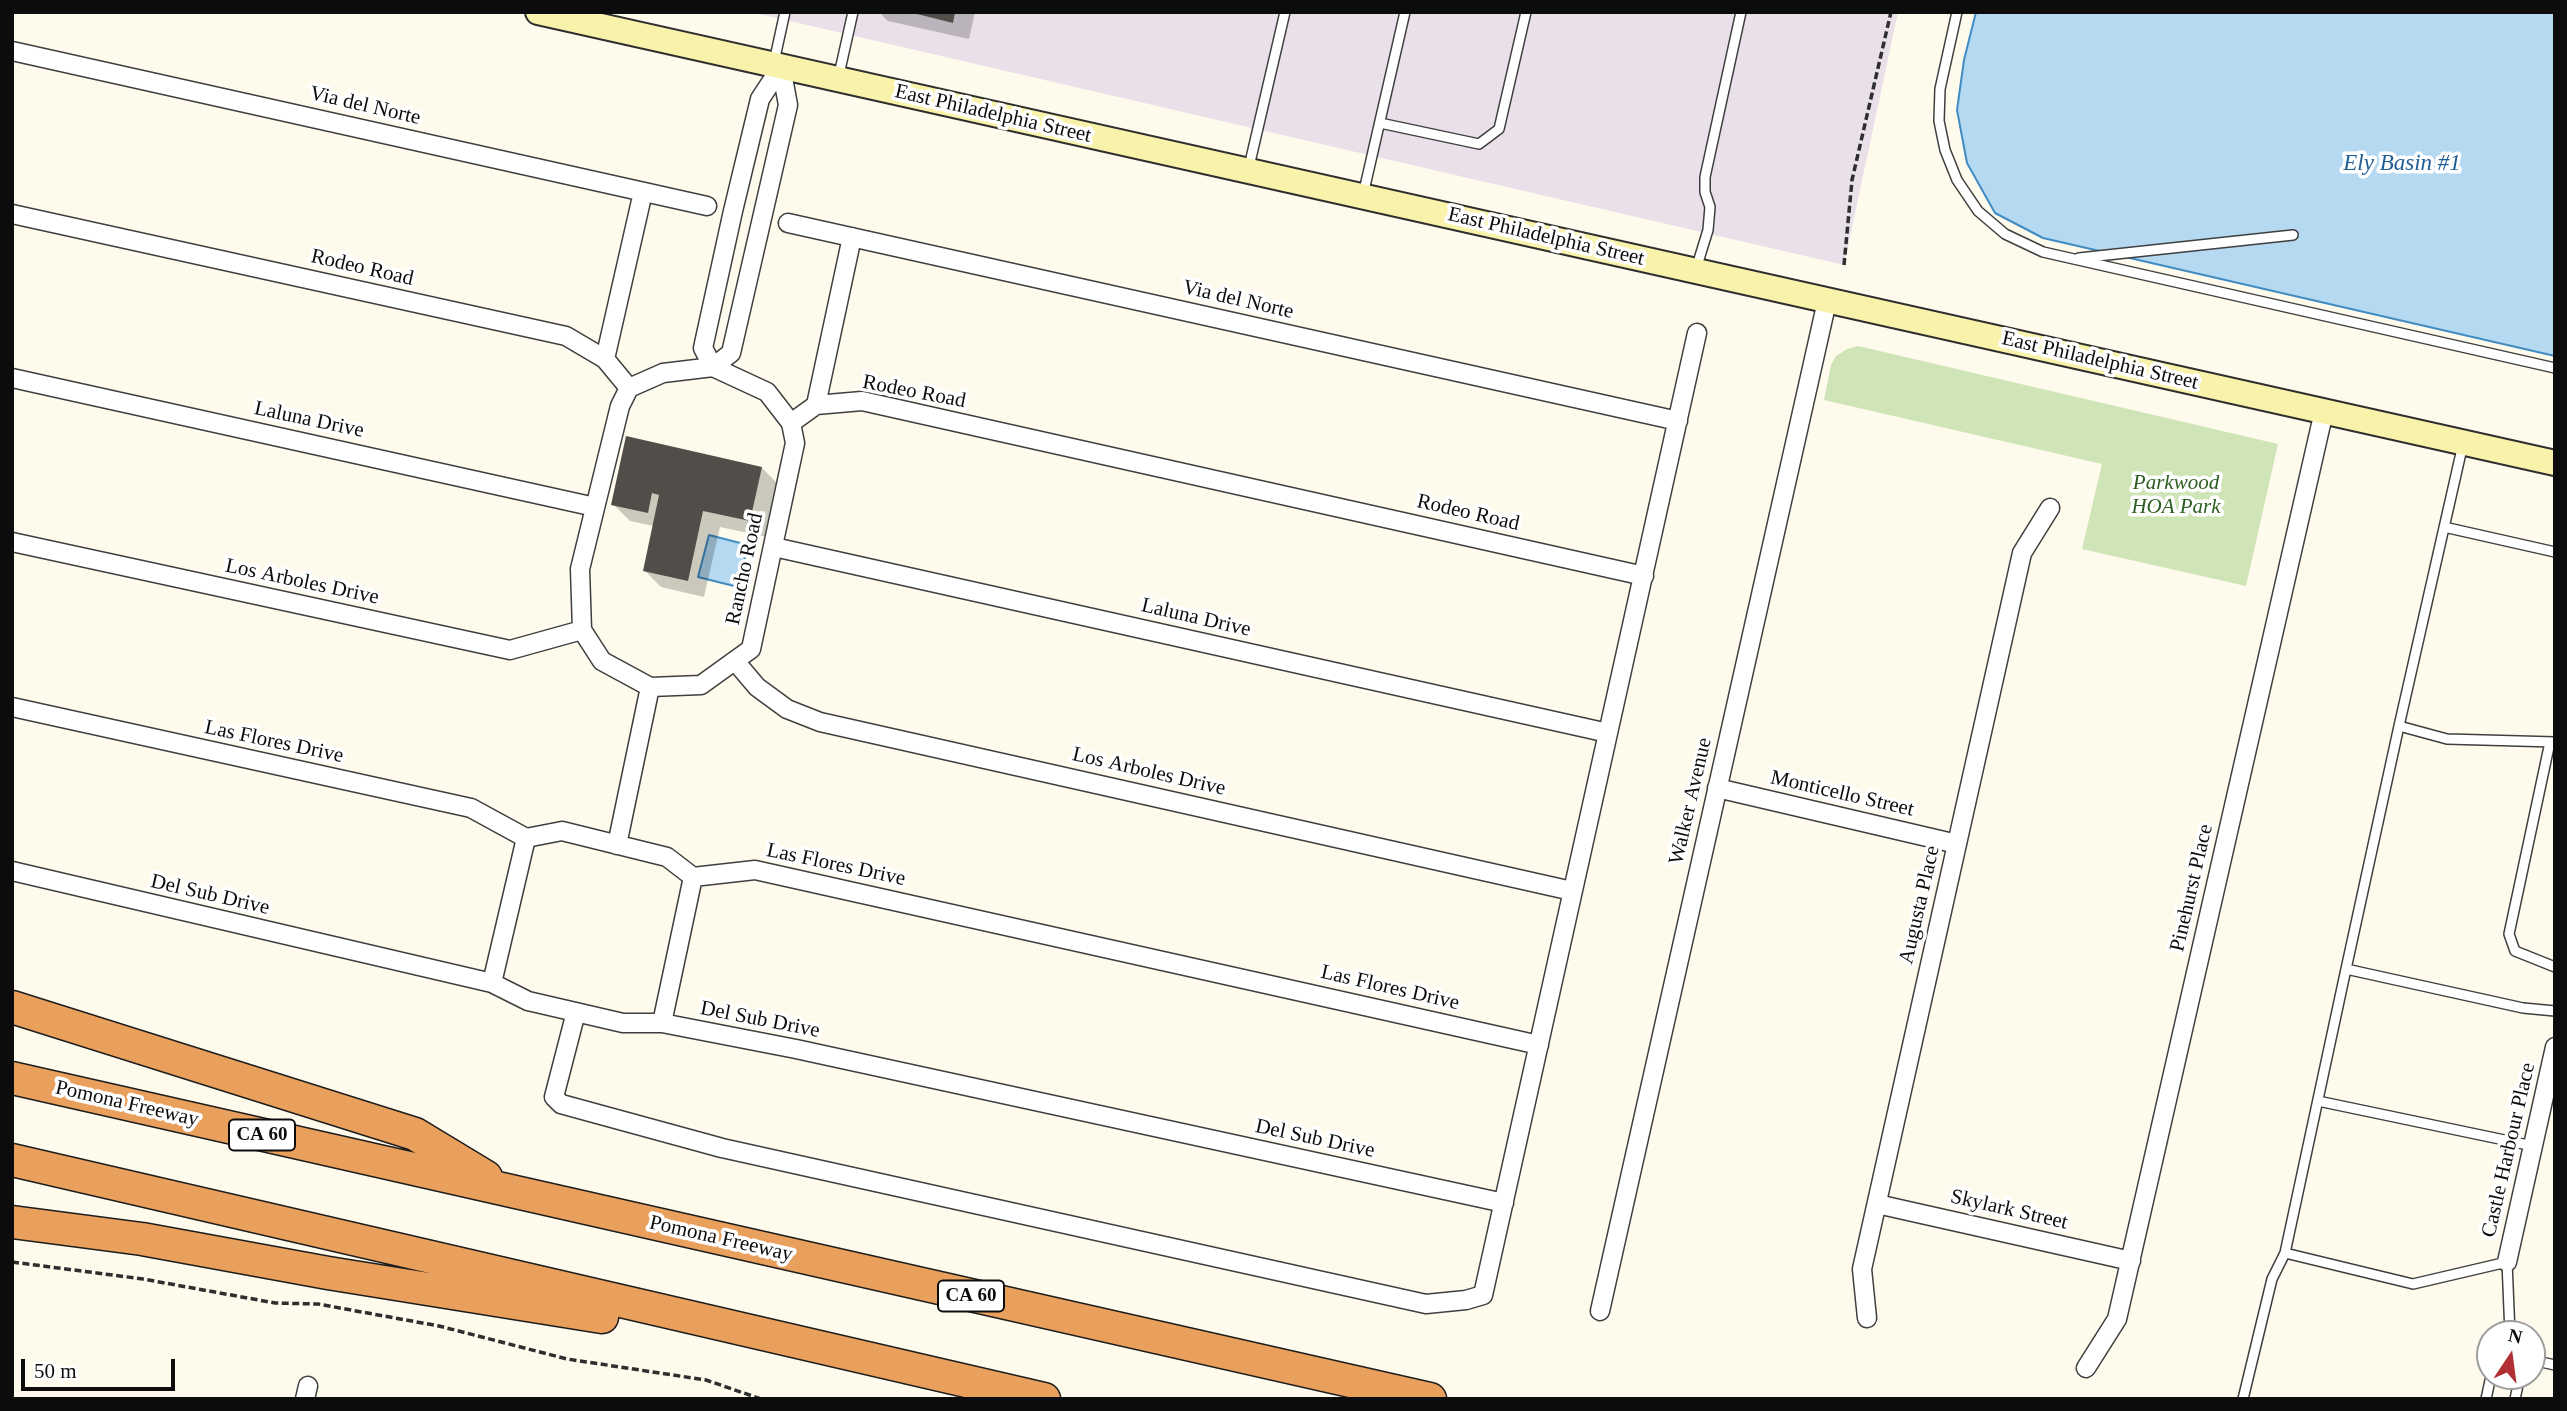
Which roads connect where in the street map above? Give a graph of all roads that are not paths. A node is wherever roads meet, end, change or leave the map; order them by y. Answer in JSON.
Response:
{"nodes":[{"id":1,"x":538,"y":12,"type":"edge"},
{"id":2,"x":785,"y":12,"type":"edge"},
{"id":3,"x":853,"y":12,"type":"edge"},
{"id":4,"x":1285,"y":12,"type":"edge"},
{"id":5,"x":1405,"y":12,"type":"edge"},
{"id":6,"x":1526,"y":12,"type":"edge"},
{"id":7,"x":1741,"y":12,"type":"edge"},
{"id":8,"x":1957,"y":12,"type":"edge"},
{"id":9,"x":612,"y":20,"type":"edge"},
{"id":10,"x":12,"y":51,"type":"edge"},
{"id":11,"x":777,"y":66,"type":"junction"},
{"id":12,"x":838,"y":79,"type":"junction"},
{"id":13,"x":1380,"y":123,"type":"junction"},
{"id":14,"x":1248,"y":171,"type":"junction"},
{"id":15,"x":643,"y":192,"type":"junction"},
{"id":16,"x":1362,"y":196,"type":"junction"},
{"id":17,"x":707,"y":206,"type":"dead end"},
{"id":18,"x":12,"y":214,"type":"edge"},
{"id":19,"x":788,"y":223,"type":"dead end"},
{"id":20,"x":2293,"y":235,"type":"dead end"},
{"id":21,"x":852,"y":237,"type":"junction"},
{"id":22,"x":2070,"y":259,"type":"junction"},
{"id":23,"x":1695,"y":271,"type":"junction"},
{"id":24,"x":1827,"y":300,"type":"junction"},
{"id":25,"x":1697,"y":333,"type":"dead end"},
{"id":26,"x":605,"y":359,"type":"junction"},
{"id":27,"x":713,"y":366,"type":"junction"},
{"id":28,"x":2555,"y":368,"type":"edge"},
{"id":29,"x":12,"y":378,"type":"edge"},
{"id":30,"x":629,"y":388,"type":"junction"},
{"id":31,"x":816,"y":405,"type":"junction"},
{"id":32,"x":2324,"y":411,"type":"junction"},
{"id":33,"x":1678,"y":421,"type":"junction"},
{"id":34,"x":791,"y":423,"type":"junction"},
{"id":35,"x":2463,"y":442,"type":"junction"},
{"id":36,"x":2555,"y":463,"type":"edge"},
{"id":37,"x":595,"y":507,"type":"junction"},
{"id":38,"x":2050,"y":508,"type":"dead end"},
{"id":39,"x":2444,"y":527,"type":"junction"},
{"id":40,"x":12,"y":542,"type":"edge"},
{"id":41,"x":774,"y":547,"type":"junction"},
{"id":42,"x":2555,"y":552,"type":"edge"},
{"id":43,"x":1644,"y":576,"type":"junction"},
{"id":44,"x":582,"y":630,"type":"junction"},
{"id":45,"x":735,"y":661,"type":"junction"},
{"id":46,"x":650,"y":687,"type":"junction"},
{"id":47,"x":12,"y":707,"type":"edge"},
{"id":48,"x":2399,"y":726,"type":"junction"},
{"id":49,"x":1608,"y":733,"type":"junction"},
{"id":50,"x":2552,"y":742,"type":"edge"},
{"id":51,"x":1717,"y":788,"type":"junction"},
{"id":52,"x":526,"y":838,"type":"junction"},
{"id":53,"x":1957,"y":844,"type":"junction"},
{"id":54,"x":617,"y":845,"type":"junction"},
{"id":55,"x":12,"y":871,"type":"edge"},
{"id":56,"x":693,"y":877,"type":"junction"},
{"id":57,"x":1572,"y":891,"type":"junction"},
{"id":58,"x":2555,"y":967,"type":"edge"},
{"id":59,"x":2346,"y":969,"type":"junction"},
{"id":60,"x":492,"y":983,"type":"junction"},
{"id":61,"x":12,"y":1007,"type":"edge"},
{"id":62,"x":2555,"y":1011,"type":"edge"},
{"id":63,"x":576,"y":1012,"type":"junction"},
{"id":64,"x":662,"y":1023,"type":"junction"},
{"id":65,"x":1539,"y":1045,"type":"junction"},
{"id":66,"x":2555,"y":1047,"type":"edge"},
{"id":67,"x":12,"y":1078,"type":"edge"},
{"id":68,"x":2550,"y":1092,"type":"edge"},
{"id":69,"x":2318,"y":1101,"type":"junction"},
{"id":70,"x":2533,"y":1146,"type":"junction"},
{"id":71,"x":12,"y":1160,"type":"edge"},
{"id":72,"x":511,"y":1192,"type":"junction"},
{"id":73,"x":1504,"y":1203,"type":"junction"},
{"id":74,"x":1877,"y":1204,"type":"junction"},
{"id":75,"x":12,"y":1222,"type":"edge"},
{"id":76,"x":2285,"y":1253,"type":"junction"},
{"id":77,"x":2131,"y":1261,"type":"junction"},
{"id":78,"x":2507,"y":1262,"type":"junction"},
{"id":79,"x":1600,"y":1311,"type":"dead end"},
{"id":80,"x":1867,"y":1318,"type":"dead end"},
{"id":81,"x":2509,"y":1320,"type":"edge"},
{"id":82,"x":879,"y":1362,"type":"junction"},
{"id":83,"x":2086,"y":1368,"type":"dead end"},
{"id":84,"x":1044,"y":1399,"type":"edge"},
{"id":85,"x":1430,"y":1399,"type":"edge"},
{"id":86,"x":2243,"y":1399,"type":"edge"}],
"edges":[{"from":1,"to":9,"type":"street","name":"East Philadelphia Street"},
{"from":2,"to":11,"type":"lane"},
{"from":3,"to":12,"type":"lane"},
{"from":4,"to":14,"type":"lane"},
{"from":5,"to":13,"type":"lane"},
{"from":6,"to":13,"type":"lane"},
{"from":7,"to":23,"type":"lane"},
{"from":8,"to":22,"type":"lane"},
{"from":9,"to":11,"type":"street","name":"East Philadelphia Street"},
{"from":10,"to":15,"type":"street","name":"Via del Norte"},
{"from":11,"to":12,"type":"street","name":"East Philadelphia Street"},
{"from":11,"to":27,"type":"street"},
{"from":11,"to":27,"type":"street"},
{"from":12,"to":14,"type":"street","name":"East Philadelphia Street"},
{"from":13,"to":16,"type":"lane"},
{"from":14,"to":16,"type":"street","name":"East Philadelphia Street"},
{"from":15,"to":17,"type":"street","name":"Via del Norte"},
{"from":15,"to":26,"type":"street"},
{"from":16,"to":23,"type":"street","name":"East Philadelphia Street"},
{"from":18,"to":26,"type":"street","name":"Rodeo Road"},
{"from":19,"to":21,"type":"street","name":"Via del Norte"},
{"from":20,"to":22,"type":"lane"},
{"from":21,"to":31,"type":"street"},
{"from":21,"to":33,"type":"street","name":"Via del Norte"},
{"from":22,"to":28,"type":"lane"},
{"from":23,"to":24,"type":"street","name":"East Philadelphia Street"},
{"from":24,"to":32,"type":"street","name":"East Philadelphia Street"},
{"from":24,"to":51,"type":"street","name":"Walker Avenue"},
{"from":25,"to":33,"type":"street"},
{"from":26,"to":30,"type":"street","name":"Rodeo Road"},
{"from":27,"to":30,"type":"street"},
{"from":27,"to":34,"type":"street"},
{"from":29,"to":37,"type":"street","name":"Laluna Drive"},
{"from":30,"to":37,"type":"street"},
{"from":31,"to":34,"type":"street"},
{"from":31,"to":43,"type":"street","name":"Rodeo Road"},
{"from":32,"to":35,"type":"street","name":"East Philadelphia Street"},
{"from":32,"to":77,"type":"street","name":"Pinehurst Place"},
{"from":33,"to":43,"type":"street"},
{"from":34,"to":41,"type":"street","name":"Rancho Road"},
{"from":35,"to":36,"type":"street","name":"East Philadelphia Street"},
{"from":35,"to":39,"type":"lane"},
{"from":37,"to":44,"type":"street"},
{"from":38,"to":53,"type":"street","name":"Augusta Place"},
{"from":39,"to":42,"type":"lane"},
{"from":39,"to":48,"type":"lane"},
{"from":40,"to":44,"type":"street","name":"Los Arboles Drive"},
{"from":41,"to":45,"type":"street","name":"Rancho Road"},
{"from":41,"to":49,"type":"street","name":"Laluna Drive"},
{"from":43,"to":49,"type":"street"},
{"from":44,"to":46,"type":"street"},
{"from":45,"to":46,"type":"street","name":"Rancho Road"},
{"from":45,"to":57,"type":"street","name":"Los Arboles Drive"},
{"from":46,"to":54,"type":"street"},
{"from":47,"to":52,"type":"street","name":"Las Flores Drive"},
{"from":48,"to":50,"type":"lane"},
{"from":48,"to":59,"type":"lane"},
{"from":49,"to":57,"type":"street"},
{"from":50,"to":58,"type":"lane"},
{"from":51,"to":53,"type":"street","name":"Monticello Street"},
{"from":51,"to":79,"type":"street","name":"Walker Avenue"},
{"from":52,"to":54,"type":"street"},
{"from":52,"to":60,"type":"street"},
{"from":53,"to":74,"type":"street","name":"Augusta Place"},
{"from":54,"to":56,"type":"street"},
{"from":55,"to":60,"type":"street","name":"Del Sub Drive"},
{"from":56,"to":64,"type":"street"},
{"from":56,"to":65,"type":"street","name":"Las Flores Drive"},
{"from":57,"to":65,"type":"street"},
{"from":59,"to":62,"type":"lane"},
{"from":59,"to":69,"type":"lane"},
{"from":60,"to":63,"type":"street","name":"Del Sub Drive"},
{"from":61,"to":72,"type":"highway"},
{"from":63,"to":64,"type":"street","name":"Del Sub Drive"},
{"from":63,"to":73,"type":"street"},
{"from":64,"to":73,"type":"street","name":"Del Sub Drive"},
{"from":65,"to":73,"type":"street"},
{"from":66,"to":68,"type":"street","name":"Castle Harbour Place"},
{"from":67,"to":72,"type":"highway","name":"Pomona Freeway","number":"CA 60"},
{"from":68,"to":70,"type":"street","name":"Castle Harbour Place"},
{"from":69,"to":70,"type":"lane"},
{"from":69,"to":76,"type":"lane"},
{"from":70,"to":78,"type":"street","name":"Castle Harbour Place"},
{"from":71,"to":82,"type":"highway"},
{"from":72,"to":85,"type":"highway","name":"Pomona Freeway","number":"CA 60"},
{"from":74,"to":77,"type":"street","name":"Skylark Street"},
{"from":74,"to":80,"type":"street","name":"Augusta Place"},
{"from":75,"to":82,"type":"highway"},
{"from":76,"to":78,"type":"lane"},
{"from":76,"to":86,"type":"lane"},
{"from":77,"to":83,"type":"street","name":"Pinehurst Place"},
{"from":78,"to":81,"type":"lane"},
{"from":82,"to":84,"type":"highway"}]}
